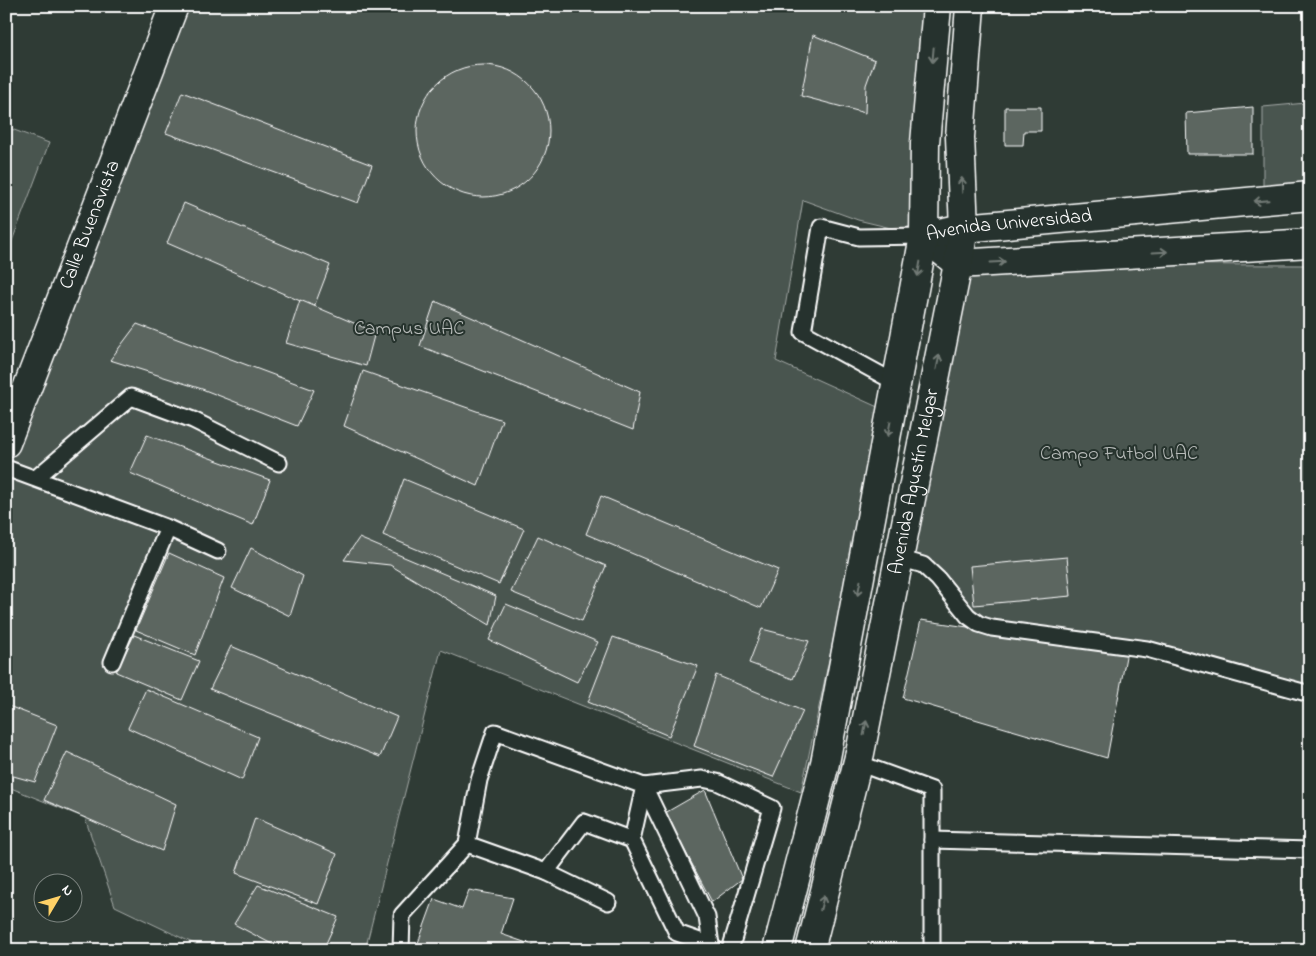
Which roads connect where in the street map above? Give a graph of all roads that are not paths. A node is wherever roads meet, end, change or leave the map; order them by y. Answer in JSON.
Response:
{"nodes":[{"id":1,"x":174,"y":6,"type":"edge"},
{"id":2,"x":937,"y":6,"type":"edge"},
{"id":3,"x":970,"y":6,"type":"edge"},
{"id":4,"x":1310,"y":196,"type":"edge"},
{"id":5,"x":964,"y":228,"type":"junction"},
{"id":6,"x":924,"y":236,"type":"junction"},
{"id":7,"x":1310,"y":243,"type":"edge"},
{"id":8,"x":958,"y":264,"type":"junction"},
{"id":9,"x":898,"y":384,"type":"junction"},
{"id":10,"x":6,"y":443,"type":"edge"},
{"id":11,"x":279,"y":462,"type":"dead end"},
{"id":12,"x":6,"y":468,"type":"edge"},
{"id":13,"x":36,"y":478,"type":"junction"},
{"id":14,"x":168,"y":528,"type":"junction"},
{"id":15,"x":218,"y":551,"type":"dead end"},
{"id":16,"x":899,"y":558,"type":"junction"},
{"id":17,"x":112,"y":662,"type":"dead end"},
{"id":18,"x":1310,"y":694,"type":"edge"},
{"id":19,"x":858,"y":763,"type":"junction"},
{"id":20,"x":644,"y":786,"type":"junction"},
{"id":21,"x":632,"y":840,"type":"junction"},
{"id":22,"x":932,"y":840,"type":"junction"},
{"id":23,"x":467,"y":844,"type":"junction"},
{"id":24,"x":1310,"y":850,"type":"edge"},
{"id":25,"x":546,"y":872,"type":"junction"},
{"id":26,"x":608,"y":902,"type":"dead end"},
{"id":27,"x":714,"y":947,"type":"edge"},
{"id":28,"x":401,"y":950,"type":"edge"},
{"id":29,"x":730,"y":950,"type":"edge"},
{"id":30,"x":777,"y":950,"type":"edge"},
{"id":31,"x":810,"y":950,"type":"edge"},
{"id":32,"x":932,"y":950,"type":"edge"}],
"edges":[{"from":1,"to":10,"type":"main road","name":"Calle Buenavista"},
{"from":2,"to":6,"type":"main road","name":"Avenida Agustín Melgar","one_way":true},
{"from":5,"to":3,"type":"main road","name":"Avenida Agustín Melgar","one_way":true},
{"from":4,"to":5,"type":"main road","name":"Avenida Universidad","one_way":true},
{"from":5,"to":6,"type":"main road","name":"Avenida Universidad"},
{"from":5,"to":8,"type":"main road","name":"Avenida Agustín Melgar"},
{"from":6,"to":8,"type":"main road","name":"Avenida Universidad"},
{"from":6,"to":9,"type":"main road","name":"Avenida Agustín Melgar","one_way":true},
{"from":6,"to":9,"type":"lane"},
{"from":8,"to":7,"type":"main road","name":"Avenida Universidad","one_way":true},
{"from":16,"to":8,"type":"main road","name":"Avenida Agustín Melgar","one_way":true},
{"from":9,"to":30,"type":"main road","name":"Avenida Agustín Melgar","one_way":true},
{"from":11,"to":13,"type":"lane"},
{"from":12,"to":13,"type":"lane"},
{"from":13,"to":14,"type":"lane"},
{"from":14,"to":15,"type":"lane"},
{"from":14,"to":17,"type":"lane"},
{"from":16,"to":18,"type":"lane"},
{"from":19,"to":16,"type":"main road","name":"Avenida Agustín Melgar","one_way":true},
{"from":19,"to":22,"type":"lane"},
{"from":31,"to":19,"type":"main road","name":"Avenida Agustín Melgar","one_way":true},
{"from":20,"to":21,"type":"lane"},
{"from":20,"to":23,"type":"lane"},
{"from":20,"to":27,"type":"lane"},
{"from":20,"to":29,"type":"lane"},
{"from":21,"to":25,"type":"lane"},
{"from":21,"to":27,"type":"lane"},
{"from":22,"to":24,"type":"lane"},
{"from":22,"to":32,"type":"lane"},
{"from":23,"to":25,"type":"lane"},
{"from":23,"to":28,"type":"lane"},
{"from":25,"to":26,"type":"lane"}]}
